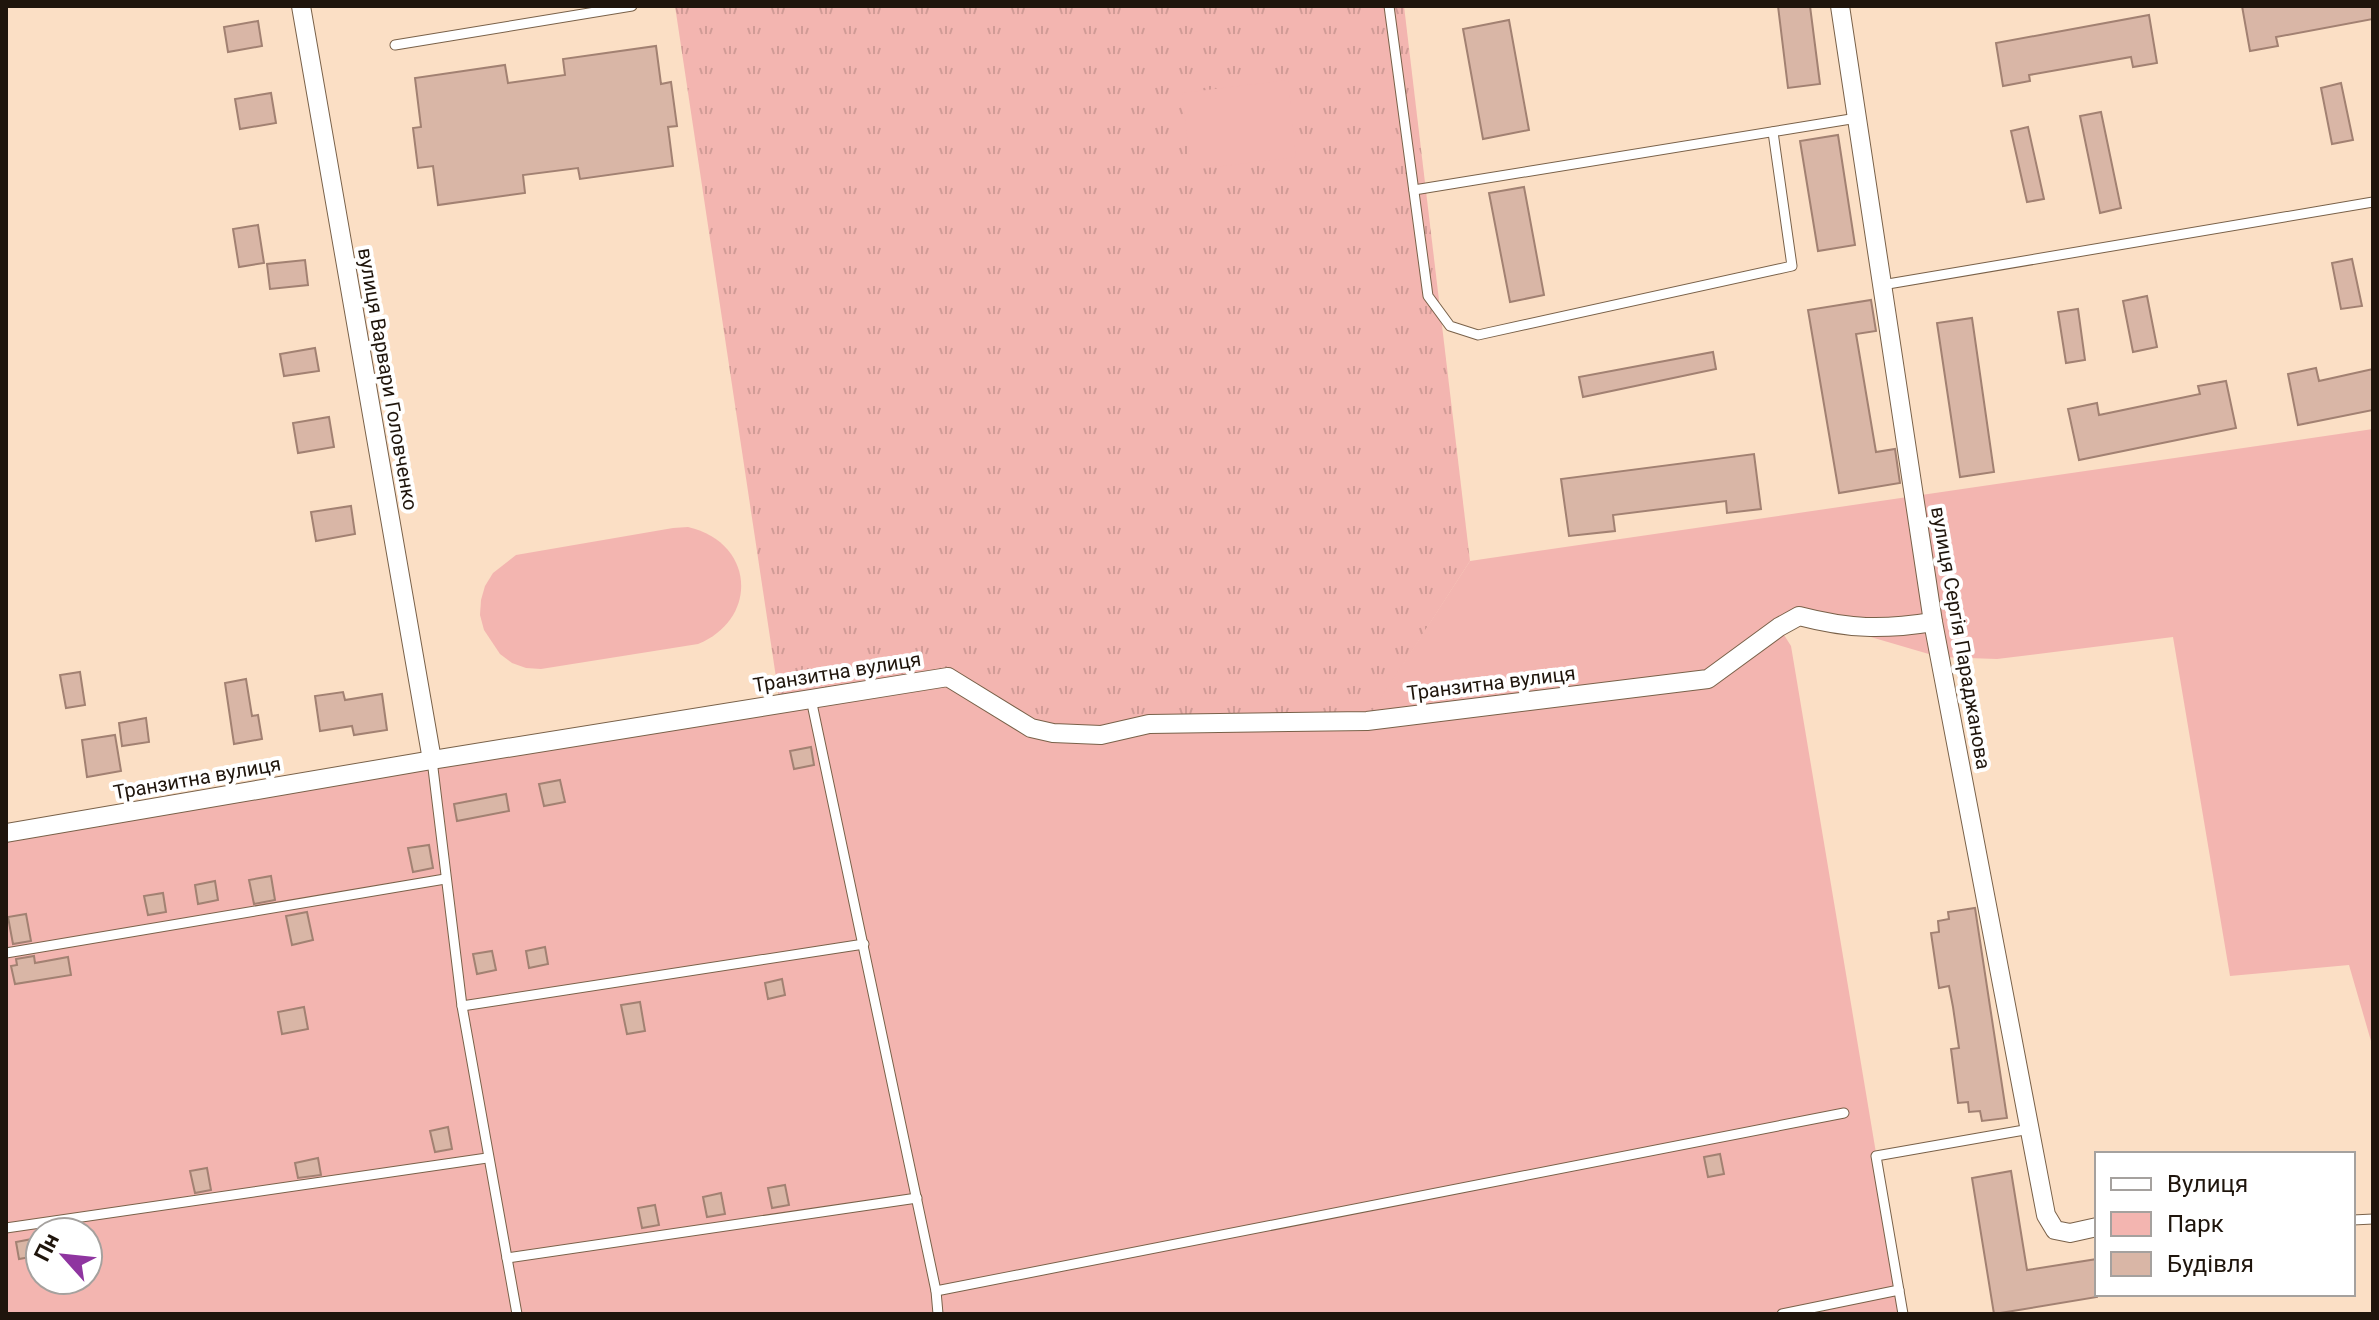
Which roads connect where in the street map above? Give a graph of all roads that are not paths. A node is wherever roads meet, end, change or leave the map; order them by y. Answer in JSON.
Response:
{"nodes":[{"id":1,"x":301,"y":6,"type":"edge"},
{"id":2,"x":632,"y":6,"type":"edge"},
{"id":3,"x":1389,"y":6,"type":"edge"},
{"id":4,"x":1840,"y":6,"type":"edge"},
{"id":5,"x":395,"y":45,"type":"dead end"},
{"id":6,"x":1857,"y":118,"type":"junction"},
{"id":7,"x":1773,"y":132,"type":"junction"},
{"id":8,"x":1414,"y":190,"type":"junction"},
{"id":9,"x":2373,"y":202,"type":"edge"},
{"id":10,"x":1882,"y":285,"type":"junction"},
{"id":11,"x":1933,"y":622,"type":"junction"},
{"id":12,"x":811,"y":698,"type":"junction"},
{"id":13,"x":432,"y":760,"type":"junction"},
{"id":14,"x":6,"y":833,"type":"edge"},
{"id":15,"x":445,"y":879,"type":"junction"},
{"id":16,"x":864,"y":944,"type":"junction"},
{"id":17,"x":6,"y":953,"type":"edge"},
{"id":18,"x":462,"y":1006,"type":"junction"},
{"id":19,"x":1844,"y":1113,"type":"dead end"},
{"id":20,"x":2031,"y":1128,"type":"junction"},
{"id":21,"x":487,"y":1158,"type":"junction"},
{"id":22,"x":917,"y":1198,"type":"junction"},
{"id":23,"x":2095,"y":1227,"type":"edge"},
{"id":24,"x":6,"y":1228,"type":"edge"},
{"id":25,"x":507,"y":1258,"type":"junction"},
{"id":26,"x":1899,"y":1290,"type":"junction"},
{"id":27,"x":936,"y":1291,"type":"junction"},
{"id":28,"x":517,"y":1314,"type":"edge"},
{"id":29,"x":938,"y":1314,"type":"edge"},
{"id":30,"x":1782,"y":1314,"type":"edge"},
{"id":31,"x":1903,"y":1314,"type":"edge"}],
"edges":[{"from":1,"to":13,"type":"street","name":"вулиця Варвари Головченко"},
{"from":2,"to":5,"type":"lane"},
{"from":3,"to":8,"type":"lane"},
{"from":4,"to":6,"type":"street","name":"вулиця Сергія Параджанова"},
{"from":6,"to":7,"type":"lane"},
{"from":6,"to":10,"type":"street","name":"вулиця Сергія Параджанова"},
{"from":7,"to":8,"type":"lane"},
{"from":7,"to":8,"type":"lane"},
{"from":9,"to":10,"type":"lane"},
{"from":10,"to":11,"type":"street","name":"вулиця Сергія Параджанова"},
{"from":11,"to":12,"type":"street","name":"Транзитна вулиця"},
{"from":11,"to":20,"type":"street","name":"вулиця Сергія Параджанова"},
{"from":12,"to":13,"type":"street","name":"Транзитна вулиця"},
{"from":12,"to":16,"type":"lane"},
{"from":13,"to":14,"type":"street","name":"Транзитна вулиця"},
{"from":13,"to":15,"type":"lane"},
{"from":15,"to":17,"type":"lane"},
{"from":15,"to":18,"type":"lane"},
{"from":16,"to":18,"type":"lane"},
{"from":16,"to":22,"type":"lane"},
{"from":18,"to":21,"type":"lane"},
{"from":19,"to":27,"type":"lane"},
{"from":20,"to":23,"type":"street","name":"вулиця Сергія Параджанова"},
{"from":20,"to":26,"type":"lane"},
{"from":21,"to":24,"type":"lane"},
{"from":21,"to":25,"type":"lane"},
{"from":22,"to":25,"type":"lane"},
{"from":22,"to":27,"type":"lane"},
{"from":25,"to":28,"type":"lane"},
{"from":26,"to":30,"type":"lane"},
{"from":26,"to":31,"type":"lane"},
{"from":27,"to":29,"type":"lane"}]}
